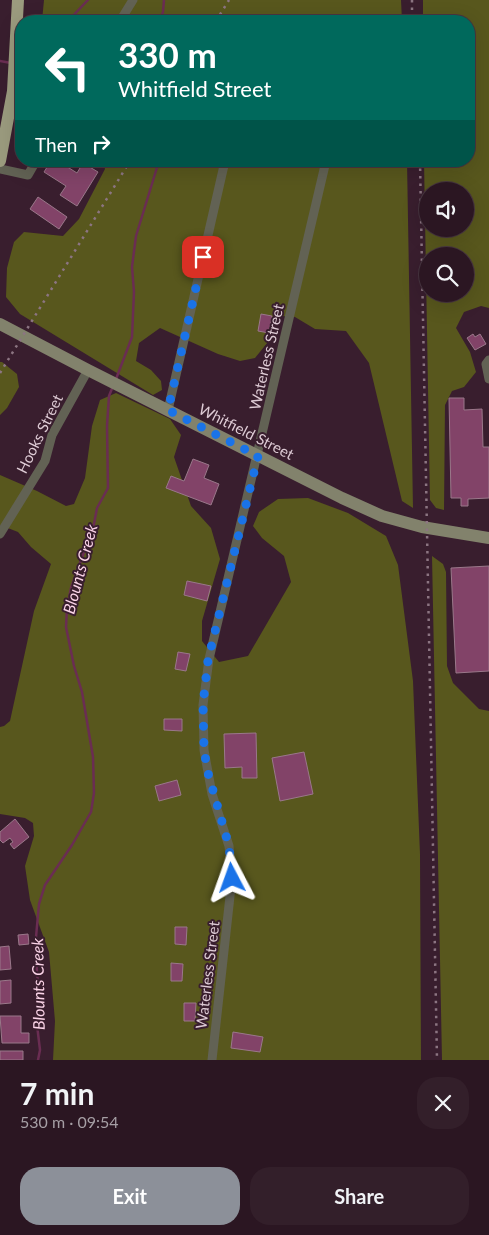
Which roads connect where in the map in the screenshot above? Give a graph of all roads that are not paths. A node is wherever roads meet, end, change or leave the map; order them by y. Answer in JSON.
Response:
{"nodes":[{"id":1,"x":18,"y":0,"type":"edge"},
{"id":2,"x":132,"y":0,"type":"edge"},
{"id":3,"x":17,"y":15,"type":"edge"},
{"id":4,"x":123,"y":15,"type":"edge"},
{"id":5,"x":15,"y":55,"type":"edge"},
{"id":6,"x":0,"y":161,"type":"edge"},
{"id":7,"x":33,"y":167,"type":"edge"},
{"id":8,"x":224,"y":167,"type":"edge"},
{"id":9,"x":325,"y":167,"type":"edge"},
{"id":10,"x":0,"y":169,"type":"edge"},
{"id":11,"x":0,"y":324,"type":"edge"},
{"id":12,"x":489,"y":360,"type":"edge"},
{"id":13,"x":88,"y":370,"type":"junction"},
{"id":14,"x":489,"y":379,"type":"edge"},
{"id":15,"x":168,"y":410,"type":"junction"},
{"id":16,"x":258,"y":456,"type":"junction"},
{"id":17,"x":0,"y":534,"type":"edge"},
{"id":18,"x":489,"y":538,"type":"edge"},
{"id":19,"x":212,"y":1060,"type":"edge"}],
"edges":[{"from":1,"to":3,"type":"main road"},
{"from":2,"to":4,"type":"street"},
{"from":5,"to":6,"type":"main road"},
{"from":7,"to":10,"type":"street"},
{"from":8,"to":15,"type":"street"},
{"from":9,"to":16,"type":"street","name":"Waterless Street"},
{"from":11,"to":13,"type":"main road","name":"Whitfield Street"},
{"from":12,"to":14,"type":"street"},
{"from":13,"to":15,"type":"main road","name":"Whitfield Street"},
{"from":13,"to":17,"type":"street","name":"Hooks Street"},
{"from":15,"to":16,"type":"main road","name":"Whitfield Street"},
{"from":16,"to":18,"type":"main road","name":"Whitfield Street"},
{"from":16,"to":19,"type":"street","name":"Waterless Street"}]}
